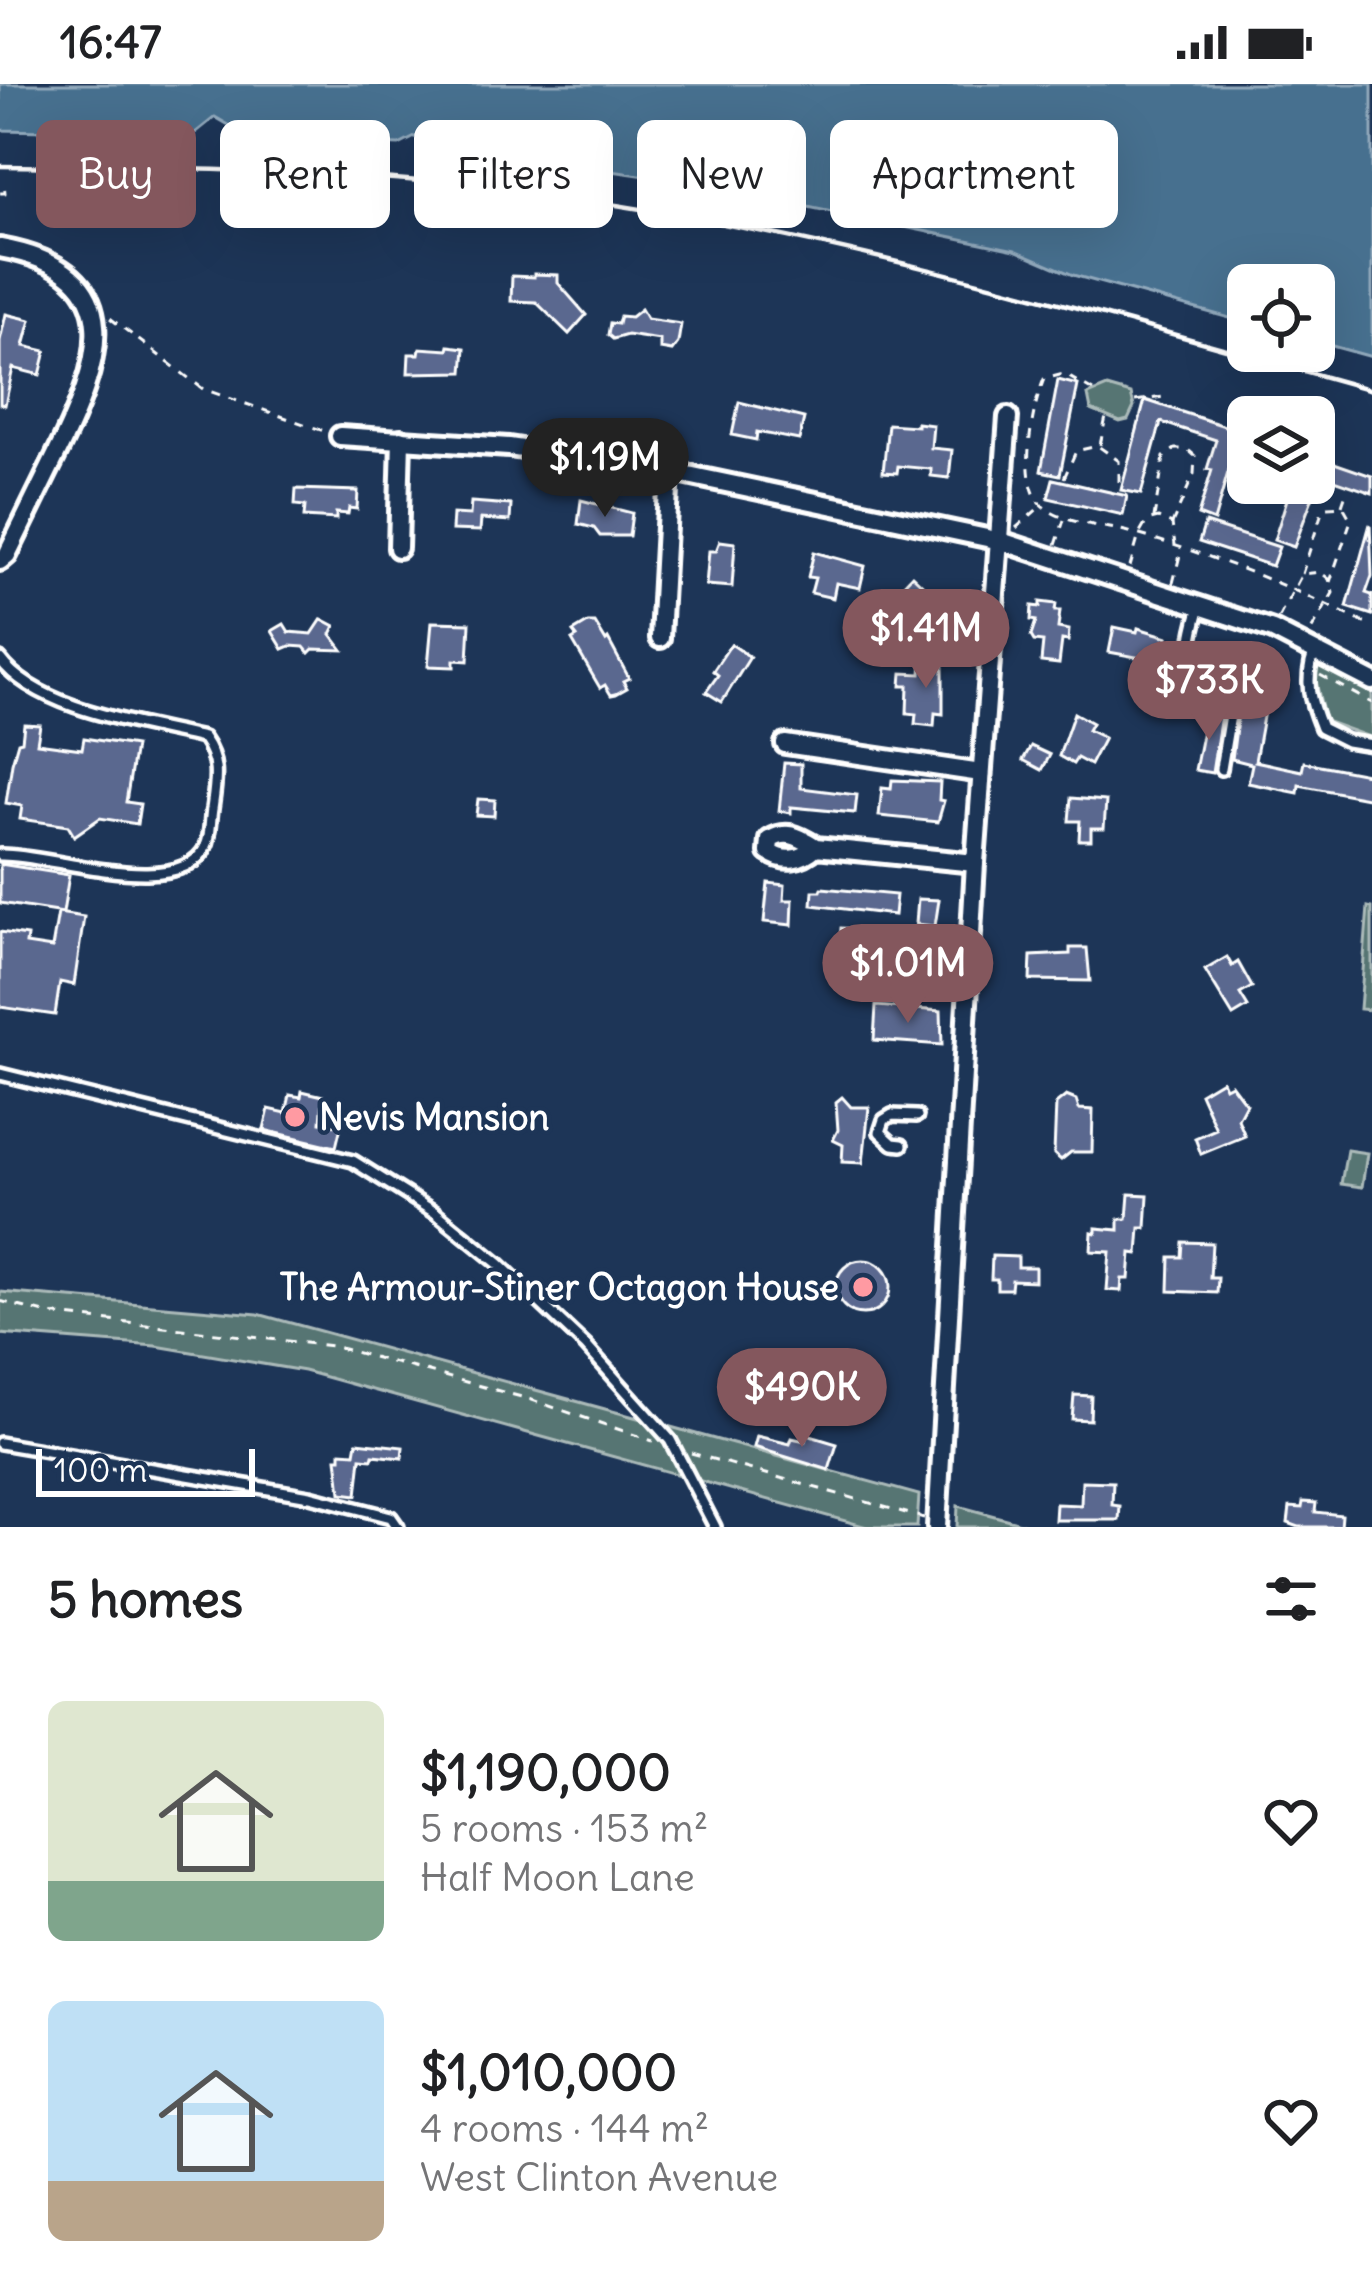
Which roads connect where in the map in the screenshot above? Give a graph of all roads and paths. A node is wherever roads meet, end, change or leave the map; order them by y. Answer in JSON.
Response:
{"nodes":[{"id":1,"x":4,"y":183,"type":"dead end"},
{"id":2,"x":0,"y":193,"type":"edge"},
{"id":3,"x":0,"y":248,"type":"edge"},
{"id":4,"x":90,"y":302,"type":"junction"},
{"id":5,"x":1093,"y":391,"type":"dead end"},
{"id":6,"x":1164,"y":397,"type":"dead end"},
{"id":7,"x":1135,"y":401,"type":"dead end"},
{"id":8,"x":1008,"y":417,"type":"dead end"},
{"id":9,"x":1106,"y":417,"type":"dead end"},
{"id":10,"x":340,"y":436,"type":"joint"},
{"id":11,"x":401,"y":439,"type":"junction"},
{"id":12,"x":1100,"y":447,"type":"junction"},
{"id":13,"x":669,"y":471,"type":"junction"},
{"id":14,"x":1064,"y":478,"type":"dead end"},
{"id":15,"x":1119,"y":488,"type":"dead end"},
{"id":16,"x":1347,"y":490,"type":"dead end"},
{"id":17,"x":1042,"y":506,"type":"junction"},
{"id":18,"x":1341,"y":506,"type":"junction"},
{"id":19,"x":1065,"y":517,"type":"junction"},
{"id":20,"x":1154,"y":518,"type":"junction"},
{"id":21,"x":1172,"y":524,"type":"junction"},
{"id":22,"x":1139,"y":535,"type":"junction"},
{"id":23,"x":1001,"y":541,"type":"junction"},
{"id":24,"x":1175,"y":546,"type":"junction"},
{"id":25,"x":1055,"y":547,"type":"dead end"},
{"id":26,"x":398,"y":548,"type":"dead end"},
{"id":27,"x":1182,"y":548,"type":"junction"},
{"id":28,"x":0,"y":561,"type":"edge"},
{"id":29,"x":1302,"y":574,"type":"junction"},
{"id":30,"x":1126,"y":582,"type":"junction"},
{"id":31,"x":1330,"y":582,"type":"junction"},
{"id":32,"x":1292,"y":587,"type":"junction"},
{"id":33,"x":1170,"y":596,"type":"junction"},
{"id":34,"x":1328,"y":605,"type":"junction"},
{"id":35,"x":1200,"y":606,"type":"junction"},
{"id":36,"x":1372,"y":627,"type":"edge"},
{"id":37,"x":1273,"y":630,"type":"junction"},
{"id":38,"x":1310,"y":634,"type":"dead end"},
{"id":39,"x":660,"y":638,"type":"dead end"},
{"id":40,"x":0,"y":659,"type":"edge"},
{"id":41,"x":1311,"y":660,"type":"junction"},
{"id":42,"x":1372,"y":681,"type":"edge"},
{"id":43,"x":1372,"y":703,"type":"edge"},
{"id":44,"x":785,"y":744,"type":"dead end"},
{"id":45,"x":1372,"y":746,"type":"edge"},
{"id":46,"x":1221,"y":769,"type":"dead end"},
{"id":47,"x":981,"y":773,"type":"junction"},
{"id":48,"x":816,"y":847,"type":"dead end"},
{"id":49,"x":0,"y":855,"type":"edge"},
{"id":50,"x":975,"y":863,"type":"junction"},
{"id":51,"x":0,"y":1074,"type":"edge"},
{"id":52,"x":917,"y":1116,"type":"dead end"},
{"id":53,"x":902,"y":1145,"type":"dead end"},
{"id":54,"x":0,"y":1301,"type":"edge"},
{"id":55,"x":0,"y":1443,"type":"edge"},
{"id":56,"x":674,"y":1448,"type":"junction"},
{"id":57,"x":937,"y":1524,"type":"edge"},
{"id":58,"x":398,"y":1527,"type":"edge"},
{"id":59,"x":715,"y":1527,"type":"edge"}],
"edges":[{"from":1,"to":2,"type":"path"},
{"from":3,"to":4,"type":"street"},
{"from":4,"to":10,"type":"path"},
{"from":4,"to":28,"type":"street"},
{"from":5,"to":17,"type":"path"},
{"from":6,"to":7,"type":"path"},
{"from":8,"to":23,"type":"street"},
{"from":9,"to":12,"type":"path"},
{"from":10,"to":11,"type":"street"},
{"from":11,"to":13,"type":"street"},
{"from":11,"to":26,"type":"street"},
{"from":12,"to":14,"type":"path"},
{"from":12,"to":15,"type":"path"},
{"from":13,"to":23,"type":"street"},
{"from":13,"to":39,"type":"street"},
{"from":16,"to":18,"type":"path"},
{"from":17,"to":19,"type":"path"},
{"from":17,"to":23,"type":"path"},
{"from":18,"to":29,"type":"path"},
{"from":18,"to":31,"type":"path"},
{"from":19,"to":22,"type":"path"},
{"from":19,"to":25,"type":"path"},
{"from":20,"to":21,"type":"path"},
{"from":20,"to":21,"type":"path"},
{"from":20,"to":22,"type":"path"},
{"from":21,"to":24,"type":"path"},
{"from":22,"to":24,"type":"path"},
{"from":22,"to":30,"type":"path"},
{"from":23,"to":30,"type":"street"},
{"from":23,"to":47,"type":"street"},
{"from":24,"to":27,"type":"path"},
{"from":27,"to":32,"type":"path"},
{"from":27,"to":33,"type":"path"},
{"from":29,"to":31,"type":"path"},
{"from":29,"to":32,"type":"path"},
{"from":30,"to":33,"type":"street"},
{"from":31,"to":34,"type":"path"},
{"from":32,"to":34,"type":"path"},
{"from":32,"to":37,"type":"path"},
{"from":33,"to":35,"type":"street"},
{"from":34,"to":36,"type":"path"},
{"from":34,"to":38,"type":"path"},
{"from":35,"to":37,"type":"street"},
{"from":35,"to":46,"type":"lane"},
{"from":37,"to":41,"type":"street"},
{"from":40,"to":49,"type":"lane"},
{"from":41,"to":42,"type":"street"},
{"from":41,"to":43,"type":"path"},
{"from":41,"to":45,"type":"lane"},
{"from":44,"to":47,"type":"street"},
{"from":47,"to":50,"type":"street"},
{"from":48,"to":50,"type":"street"},
{"from":50,"to":57,"type":"street"},
{"from":51,"to":56,"type":"lane"},
{"from":52,"to":53,"type":"lane"},
{"from":54,"to":56,"type":"path"},
{"from":55,"to":58,"type":"lane"},
{"from":56,"to":57,"type":"path"},
{"from":56,"to":59,"type":"lane"}]}
